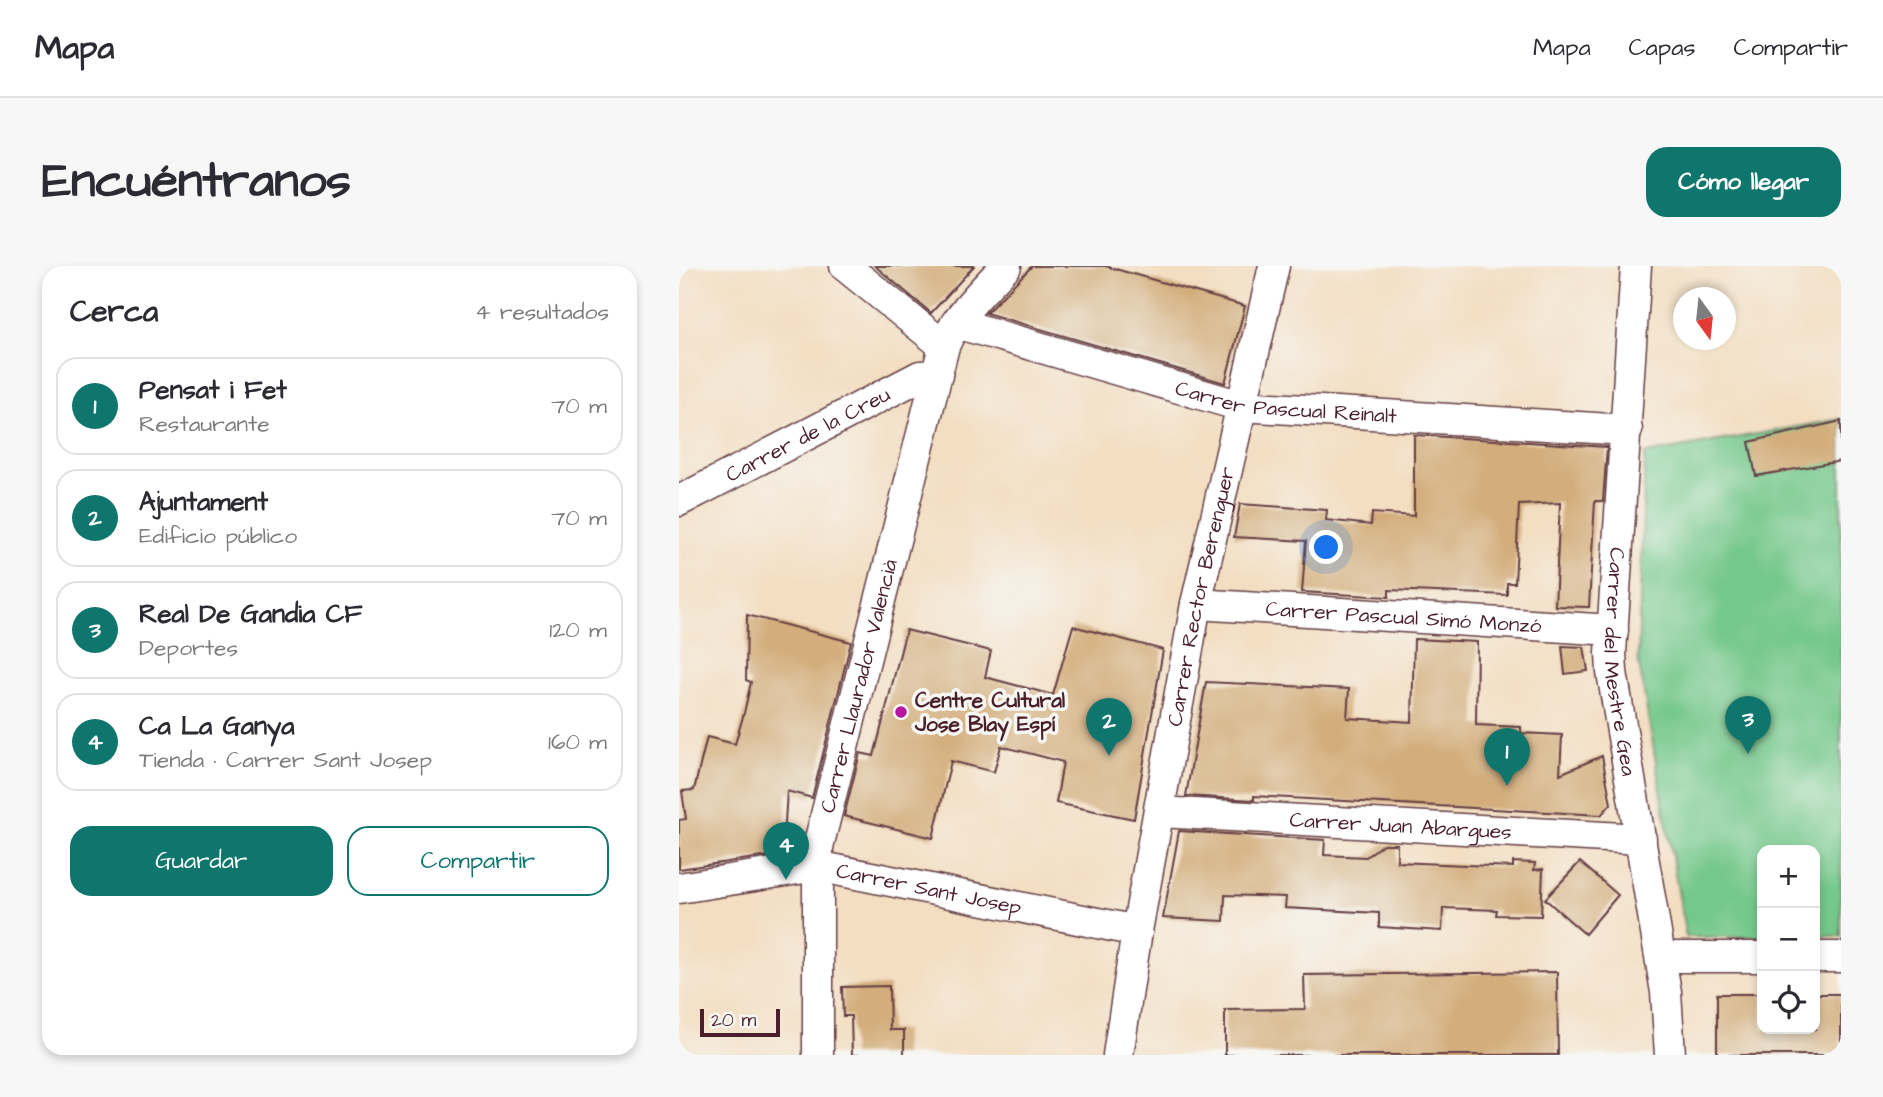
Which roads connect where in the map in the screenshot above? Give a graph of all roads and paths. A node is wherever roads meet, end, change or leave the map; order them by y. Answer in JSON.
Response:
{"nodes":[{"id":1,"x":845,"y":266,"type":"edge"},
{"id":2,"x":1006,"y":266,"type":"edge"},
{"id":3,"x":1274,"y":266,"type":"edge"},
{"id":4,"x":1636,"y":266,"type":"edge"},
{"id":5,"x":950,"y":335,"type":"junction"},
{"id":6,"x":937,"y":375,"type":"junction"},
{"id":7,"x":1241,"y":406,"type":"junction"},
{"id":8,"x":1626,"y":430,"type":"junction"},
{"id":9,"x":679,"y":501,"type":"edge"},
{"id":10,"x":1196,"y":604,"type":"junction"},
{"id":11,"x":1612,"y":631,"type":"junction"},
{"id":12,"x":1159,"y":812,"type":"junction"},
{"id":13,"x":1641,"y":839,"type":"junction"},
{"id":14,"x":817,"y":866,"type":"junction"},
{"id":15,"x":679,"y":888,"type":"edge"},
{"id":16,"x":1137,"y":930,"type":"junction"},
{"id":17,"x":1661,"y":957,"type":"junction"},
{"id":18,"x":1757,"y":957,"type":"edge"},
{"id":19,"x":1820,"y":957,"type":"edge"},
{"id":20,"x":1841,"y":957,"type":"edge"},
{"id":21,"x":818,"y":1055,"type":"edge"},
{"id":22,"x":1118,"y":1055,"type":"edge"},
{"id":23,"x":1670,"y":1055,"type":"edge"}],
"edges":[{"from":1,"to":5,"type":"street"},
{"from":2,"to":5,"type":"street"},
{"from":3,"to":7,"type":"street","name":"Carrer Rector Berenguer"},
{"from":4,"to":8,"type":"street","name":"Carrer del Mestre Gea"},
{"from":5,"to":6,"type":"street","name":"Carrer Llaurador Valencià"},
{"from":5,"to":7,"type":"street","name":"Carrer Pascual Reinalt"},
{"from":6,"to":9,"type":"street","name":"Carrer de la Creu"},
{"from":6,"to":14,"type":"street","name":"Carrer Llaurador Valencià"},
{"from":7,"to":8,"type":"street","name":"Carrer Pascual Reinalt"},
{"from":7,"to":10,"type":"street","name":"Carrer Rector Berenguer"},
{"from":8,"to":11,"type":"street","name":"Carrer del Mestre Gea"},
{"from":10,"to":11,"type":"street","name":"Carrer Pascual Simó Monzó"},
{"from":10,"to":12,"type":"street","name":"Carrer Rector Berenguer"},
{"from":11,"to":13,"type":"street","name":"Carrer del Mestre Gea"},
{"from":12,"to":13,"type":"street","name":"Carrer Juan Abargues"},
{"from":12,"to":16,"type":"street","name":"Carrer Rector Berenguer"},
{"from":13,"to":17,"type":"street","name":"Carrer del Mestre Gea"},
{"from":14,"to":15,"type":"street","name":"Carrer Sant Josep"},
{"from":14,"to":16,"type":"street","name":"Carrer Sant Josep"},
{"from":14,"to":21,"type":"street","name":"Carrer Llaurador Valencià"},
{"from":16,"to":22,"type":"street","name":"Carrer Rector Berenguer"},
{"from":17,"to":18,"type":"street"},
{"from":17,"to":23,"type":"street","name":"Carrer del Mestre Gea"},
{"from":19,"to":20,"type":"street"}]}
